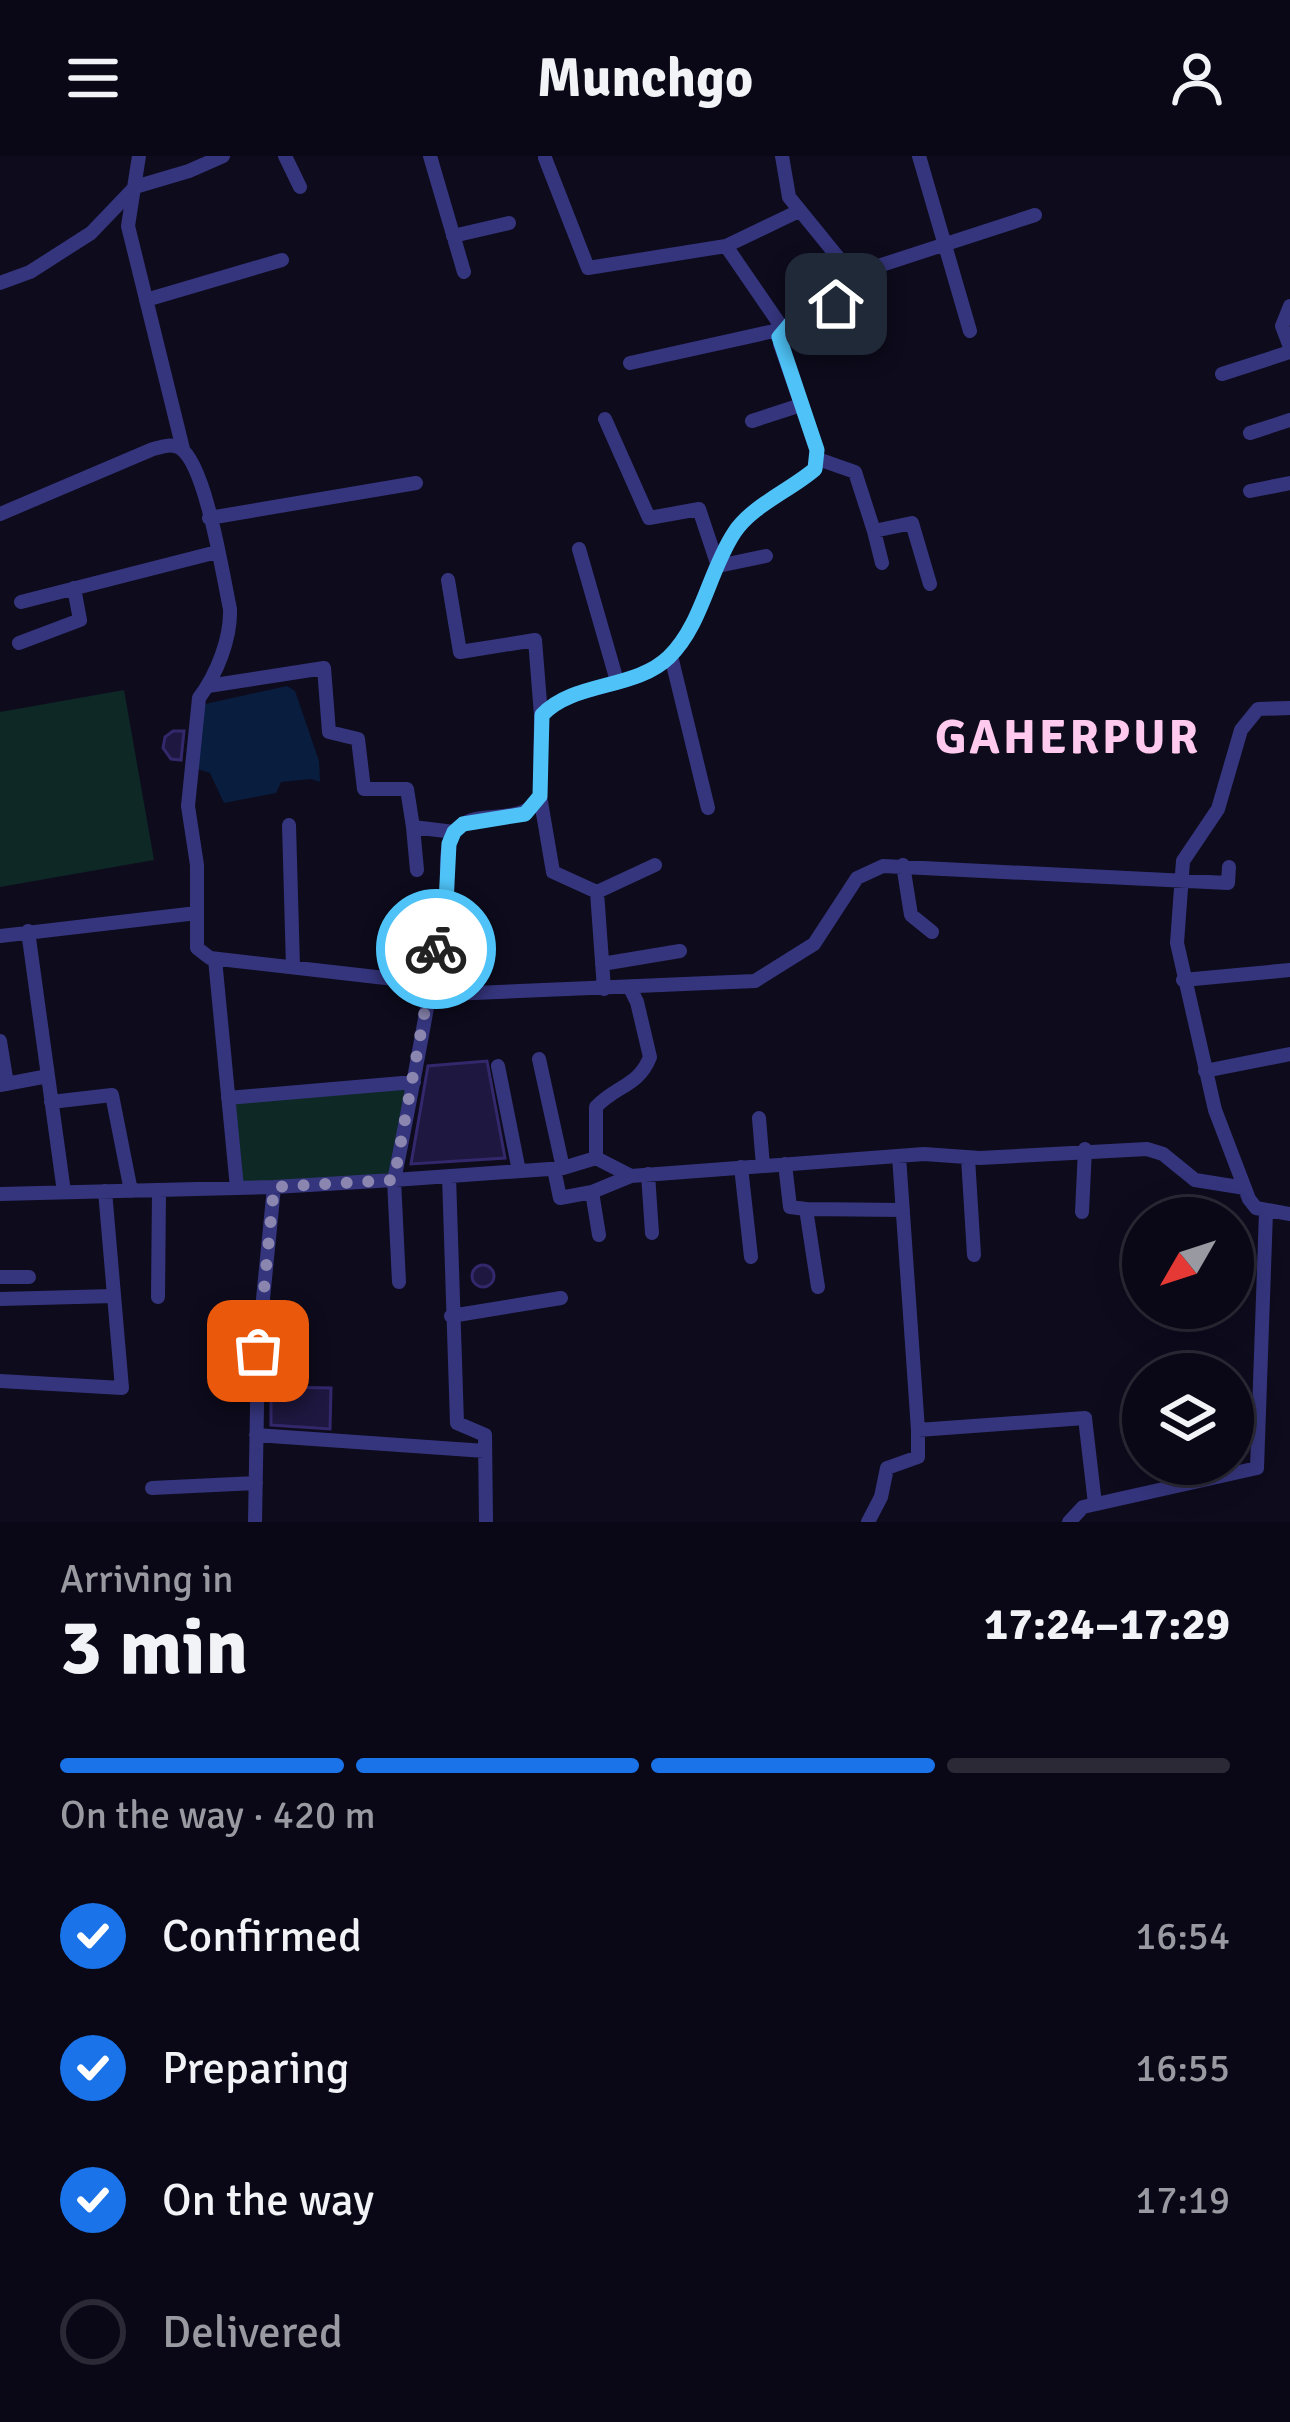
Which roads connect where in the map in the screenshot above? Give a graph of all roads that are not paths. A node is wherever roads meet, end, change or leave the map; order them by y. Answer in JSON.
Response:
{"nodes":[{"id":1,"x":140,"y":156,"type":"edge"},
{"id":2,"x":224,"y":156,"type":"edge"},
{"id":3,"x":285,"y":156,"type":"edge"},
{"id":4,"x":430,"y":156,"type":"edge"},
{"id":5,"x":782,"y":156,"type":"edge"},
{"id":6,"x":919,"y":156,"type":"edge"},
{"id":7,"x":545,"y":158,"type":"edge"},
{"id":8,"x":135,"y":187,"type":"junction"},
{"id":9,"x":300,"y":188,"type":"dead end"},
{"id":10,"x":799,"y":211,"type":"junction"},
{"id":11,"x":1035,"y":214,"type":"dead end"},
{"id":12,"x":509,"y":223,"type":"dead end"},
{"id":13,"x":453,"y":236,"type":"junction"},
{"id":14,"x":944,"y":244,"type":"junction"},
{"id":15,"x":725,"y":247,"type":"junction"},
{"id":16,"x":282,"y":260,"type":"dead end"},
{"id":17,"x":464,"y":272,"type":"dead end"},
{"id":18,"x":851,"y":281,"type":"junction"},
{"id":19,"x":0,"y":283,"type":"edge"},
{"id":20,"x":146,"y":300,"type":"junction"},
{"id":21,"x":1290,"y":306,"type":"edge"},
{"id":22,"x":873,"y":312,"type":"dead end"},
{"id":23,"x":783,"y":329,"type":"junction"},
{"id":24,"x":970,"y":331,"type":"dead end"},
{"id":25,"x":1290,"y":350,"type":"edge"},
{"id":26,"x":630,"y":363,"type":"dead end"},
{"id":27,"x":1222,"y":374,"type":"dead end"},
{"id":28,"x":801,"y":404,"type":"junction"},
{"id":29,"x":605,"y":419,"type":"dead end"},
{"id":30,"x":1290,"y":420,"type":"edge"},
{"id":31,"x":752,"y":421,"type":"dead end"},
{"id":32,"x":1250,"y":433,"type":"dead end"},
{"id":33,"x":183,"y":449,"type":"junction"},
{"id":34,"x":818,"y":459,"type":"junction"},
{"id":35,"x":416,"y":483,"type":"dead end"},
{"id":36,"x":1290,"y":483,"type":"edge"},
{"id":37,"x":1250,"y":491,"type":"dead end"},
{"id":38,"x":0,"y":514,"type":"edge"},
{"id":39,"x":209,"y":518,"type":"junction"},
{"id":40,"x":874,"y":531,"type":"junction"},
{"id":41,"x":579,"y":549,"type":"dead end"},
{"id":42,"x":217,"y":552,"type":"junction"},
{"id":43,"x":766,"y":556,"type":"dead end"},
{"id":44,"x":882,"y":563,"type":"dead end"},
{"id":45,"x":718,"y":566,"type":"junction"},
{"id":46,"x":448,"y":580,"type":"dead end"},
{"id":47,"x":930,"y":584,"type":"dead end"},
{"id":48,"x":74,"y":589,"type":"junction"},
{"id":49,"x":21,"y":602,"type":"dead end"},
{"id":50,"x":19,"y":643,"type":"dead end"},
{"id":51,"x":671,"y":656,"type":"junction"},
{"id":52,"x":617,"y":681,"type":"junction"},
{"id":53,"x":208,"y":686,"type":"junction"},
{"id":54,"x":1290,"y":708,"type":"edge"},
{"id":55,"x":542,"y":715,"type":"junction"},
{"id":56,"x":540,"y":796,"type":"junction"},
{"id":57,"x":708,"y":808,"type":"dead end"},
{"id":58,"x":289,"y":825,"type":"dead end"},
{"id":59,"x":412,"y":827,"type":"junction"},
{"id":60,"x":454,"y":832,"type":"junction"},
{"id":61,"x":655,"y":865,"type":"dead end"},
{"id":62,"x":903,"y":865,"type":"junction"},
{"id":63,"x":1229,"y":867,"type":"dead end"},
{"id":64,"x":417,"y":870,"type":"dead end"},
{"id":65,"x":1179,"y":882,"type":"junction"},
{"id":66,"x":597,"y":892,"type":"junction"},
{"id":67,"x":197,"y":914,"type":"junction"},
{"id":68,"x":28,"y":931,"type":"junction"},
{"id":69,"x":932,"y":932,"type":"dead end"},
{"id":70,"x":0,"y":936,"type":"edge"},
{"id":71,"x":680,"y":951,"type":"dead end"},
{"id":72,"x":215,"y":958,"type":"junction"},
{"id":73,"x":602,"y":964,"type":"junction"},
{"id":74,"x":293,"y":967,"type":"junction"},
{"id":75,"x":1290,"y":970,"type":"edge"},
{"id":76,"x":1183,"y":980,"type":"junction"},
{"id":77,"x":630,"y":988,"type":"junction"},
{"id":78,"x":428,"y":989,"type":"junction"},
{"id":79,"x":604,"y":989,"type":"junction"},
{"id":80,"x":0,"y":1041,"type":"edge"},
{"id":81,"x":1290,"y":1054,"type":"edge"},
{"id":82,"x":539,"y":1059,"type":"dead end"},
{"id":83,"x":498,"y":1066,"type":"dead end"},
{"id":84,"x":1205,"y":1071,"type":"junction"},
{"id":85,"x":48,"y":1076,"type":"junction"},
{"id":86,"x":414,"y":1082,"type":"junction"},
{"id":87,"x":3,"y":1084,"type":"edge"},
{"id":88,"x":228,"y":1098,"type":"junction"},
{"id":89,"x":52,"y":1102,"type":"junction"},
{"id":90,"x":759,"y":1118,"type":"dead end"},
{"id":91,"x":1085,"y":1150,"type":"junction"},
{"id":92,"x":899,"y":1156,"type":"junction"},
{"id":93,"x":596,"y":1158,"type":"junction"},
{"id":94,"x":968,"y":1159,"type":"junction"},
{"id":95,"x":784,"y":1164,"type":"junction"},
{"id":96,"x":763,"y":1166,"type":"junction"},
{"id":97,"x":559,"y":1168,"type":"junction"},
{"id":98,"x":741,"y":1168,"type":"junction"},
{"id":99,"x":519,"y":1171,"type":"junction"},
{"id":100,"x":639,"y":1175,"type":"junction"},
{"id":101,"x":449,"y":1176,"type":"junction"},
{"id":102,"x":394,"y":1180,"type":"junction"},
{"id":103,"x":274,"y":1187,"type":"junction"},
{"id":104,"x":236,"y":1188,"type":"junction"},
{"id":105,"x":1245,"y":1188,"type":"junction"},
{"id":106,"x":159,"y":1190,"type":"junction"},
{"id":107,"x":131,"y":1191,"type":"junction"},
{"id":108,"x":64,"y":1192,"type":"junction"},
{"id":109,"x":105,"y":1192,"type":"junction"},
{"id":110,"x":592,"y":1192,"type":"junction"},
{"id":111,"x":0,"y":1194,"type":"edge"},
{"id":112,"x":806,"y":1209,"type":"junction"},
{"id":113,"x":903,"y":1210,"type":"junction"},
{"id":114,"x":1266,"y":1211,"type":"junction"},
{"id":115,"x":1082,"y":1212,"type":"dead end"},
{"id":116,"x":1290,"y":1214,"type":"edge"},
{"id":117,"x":652,"y":1233,"type":"dead end"},
{"id":118,"x":599,"y":1235,"type":"dead end"},
{"id":119,"x":974,"y":1255,"type":"dead end"},
{"id":120,"x":751,"y":1257,"type":"dead end"},
{"id":121,"x":0,"y":1277,"type":"edge"},
{"id":122,"x":29,"y":1277,"type":"dead end"},
{"id":123,"x":399,"y":1282,"type":"dead end"},
{"id":124,"x":818,"y":1287,"type":"dead end"},
{"id":125,"x":114,"y":1296,"type":"junction"},
{"id":126,"x":158,"y":1297,"type":"dead end"},
{"id":127,"x":561,"y":1298,"type":"dead end"},
{"id":128,"x":0,"y":1299,"type":"edge"},
{"id":129,"x":451,"y":1316,"type":"junction"},
{"id":130,"x":0,"y":1381,"type":"edge"},
{"id":131,"x":918,"y":1430,"type":"junction"},
{"id":132,"x":256,"y":1435,"type":"junction"},
{"id":133,"x":485,"y":1451,"type":"junction"},
{"id":134,"x":256,"y":1484,"type":"junction"},
{"id":135,"x":152,"y":1488,"type":"dead end"},
{"id":136,"x":1095,"y":1504,"type":"junction"},
{"id":137,"x":254,"y":1522,"type":"edge"},
{"id":138,"x":486,"y":1522,"type":"edge"},
{"id":139,"x":868,"y":1522,"type":"edge"},
{"id":140,"x":1069,"y":1522,"type":"edge"}],
"edges":[{"from":1,"to":8,"type":"street"},
{"from":2,"to":8,"type":"street"},
{"from":3,"to":9,"type":"street"},
{"from":4,"to":13,"type":"street"},
{"from":5,"to":10,"type":"street"},
{"from":6,"to":14,"type":"street"},
{"from":7,"to":15,"type":"street"},
{"from":8,"to":19,"type":"street"},
{"from":8,"to":20,"type":"street"},
{"from":10,"to":15,"type":"street"},
{"from":10,"to":18,"type":"street"},
{"from":11,"to":14,"type":"street"},
{"from":12,"to":13,"type":"street"},
{"from":13,"to":17,"type":"street"},
{"from":14,"to":18,"type":"street"},
{"from":14,"to":24,"type":"street"},
{"from":15,"to":23,"type":"street"},
{"from":16,"to":20,"type":"street"},
{"from":18,"to":22,"type":"street"},
{"from":18,"to":23,"type":"street"},
{"from":20,"to":33,"type":"street"},
{"from":21,"to":25,"type":"street"},
{"from":23,"to":26,"type":"street"},
{"from":23,"to":28,"type":"street"},
{"from":25,"to":27,"type":"street"},
{"from":28,"to":31,"type":"street"},
{"from":28,"to":34,"type":"street"},
{"from":29,"to":45,"type":"street"},
{"from":30,"to":32,"type":"street"},
{"from":33,"to":38,"type":"street"},
{"from":33,"to":39,"type":"street"},
{"from":34,"to":40,"type":"street"},
{"from":34,"to":45,"type":"street"},
{"from":35,"to":39,"type":"street"},
{"from":36,"to":37,"type":"street"},
{"from":39,"to":42,"type":"street"},
{"from":40,"to":44,"type":"street"},
{"from":40,"to":47,"type":"street"},
{"from":41,"to":52,"type":"street"},
{"from":42,"to":48,"type":"street"},
{"from":42,"to":53,"type":"street"},
{"from":43,"to":45,"type":"street"},
{"from":45,"to":51,"type":"street"},
{"from":46,"to":55,"type":"street"},
{"from":48,"to":49,"type":"street"},
{"from":48,"to":50,"type":"street"},
{"from":51,"to":52,"type":"street"},
{"from":51,"to":57,"type":"street"},
{"from":52,"to":55,"type":"street"},
{"from":53,"to":59,"type":"street"},
{"from":53,"to":67,"type":"street"},
{"from":54,"to":65,"type":"street"},
{"from":55,"to":56,"type":"street"},
{"from":56,"to":60,"type":"street"},
{"from":56,"to":66,"type":"street"},
{"from":58,"to":74,"type":"street"},
{"from":59,"to":60,"type":"street"},
{"from":59,"to":64,"type":"street"},
{"from":60,"to":78,"type":"street"},
{"from":61,"to":66,"type":"street"},
{"from":62,"to":65,"type":"street"},
{"from":62,"to":69,"type":"street"},
{"from":62,"to":77,"type":"street"},
{"from":63,"to":65,"type":"street"},
{"from":65,"to":76,"type":"street"},
{"from":66,"to":73,"type":"street"},
{"from":67,"to":68,"type":"street"},
{"from":67,"to":72,"type":"street"},
{"from":68,"to":70,"type":"street"},
{"from":68,"to":85,"type":"street"},
{"from":71,"to":73,"type":"street"},
{"from":72,"to":74,"type":"street"},
{"from":72,"to":88,"type":"street"},
{"from":73,"to":79,"type":"street"},
{"from":74,"to":78,"type":"street"},
{"from":75,"to":76,"type":"street"},
{"from":76,"to":84,"type":"street"},
{"from":77,"to":79,"type":"street"},
{"from":77,"to":93,"type":"street"},
{"from":78,"to":79,"type":"street"},
{"from":78,"to":86,"type":"street"},
{"from":80,"to":87,"type":"street"},
{"from":81,"to":84,"type":"street"},
{"from":82,"to":97,"type":"street"},
{"from":83,"to":99,"type":"street"},
{"from":84,"to":105,"type":"street"},
{"from":85,"to":87,"type":"street"},
{"from":85,"to":89,"type":"street"},
{"from":86,"to":88,"type":"street"},
{"from":86,"to":102,"type":"street"},
{"from":88,"to":104,"type":"street"},
{"from":89,"to":107,"type":"street"},
{"from":89,"to":108,"type":"street"},
{"from":90,"to":96,"type":"street"},
{"from":91,"to":94,"type":"street"},
{"from":91,"to":105,"type":"street"},
{"from":91,"to":115,"type":"street"},
{"from":92,"to":94,"type":"street"},
{"from":92,"to":95,"type":"street"},
{"from":92,"to":113,"type":"street"},
{"from":93,"to":97,"type":"street"},
{"from":93,"to":100,"type":"street"},
{"from":94,"to":119,"type":"street"},
{"from":95,"to":96,"type":"street"},
{"from":95,"to":112,"type":"street"},
{"from":96,"to":98,"type":"street"},
{"from":97,"to":99,"type":"street"},
{"from":97,"to":110,"type":"street"},
{"from":98,"to":100,"type":"street"},
{"from":98,"to":120,"type":"street"},
{"from":99,"to":101,"type":"street"},
{"from":100,"to":110,"type":"street"},
{"from":100,"to":117,"type":"street"},
{"from":101,"to":102,"type":"street"},
{"from":101,"to":129,"type":"street"},
{"from":102,"to":103,"type":"street"},
{"from":102,"to":123,"type":"street"},
{"from":103,"to":104,"type":"street"},
{"from":103,"to":132,"type":"street"},
{"from":104,"to":106,"type":"street"},
{"from":105,"to":114,"type":"street"},
{"from":106,"to":107,"type":"street"},
{"from":106,"to":126,"type":"street"},
{"from":107,"to":109,"type":"street"},
{"from":108,"to":109,"type":"street"},
{"from":108,"to":111,"type":"street"},
{"from":109,"to":125,"type":"street"},
{"from":110,"to":118,"type":"street"},
{"from":112,"to":113,"type":"street"},
{"from":112,"to":124,"type":"street"},
{"from":113,"to":131,"type":"street"},
{"from":114,"to":116,"type":"street"},
{"from":114,"to":136,"type":"street"},
{"from":121,"to":122,"type":"street"},
{"from":125,"to":128,"type":"street"},
{"from":125,"to":130,"type":"street"},
{"from":127,"to":129,"type":"street"},
{"from":129,"to":133,"type":"street"},
{"from":131,"to":136,"type":"street"},
{"from":131,"to":139,"type":"street"},
{"from":132,"to":133,"type":"street"},
{"from":132,"to":134,"type":"street"},
{"from":133,"to":138,"type":"street"},
{"from":134,"to":135,"type":"street"},
{"from":134,"to":137,"type":"street"},
{"from":136,"to":140,"type":"street"}]}
